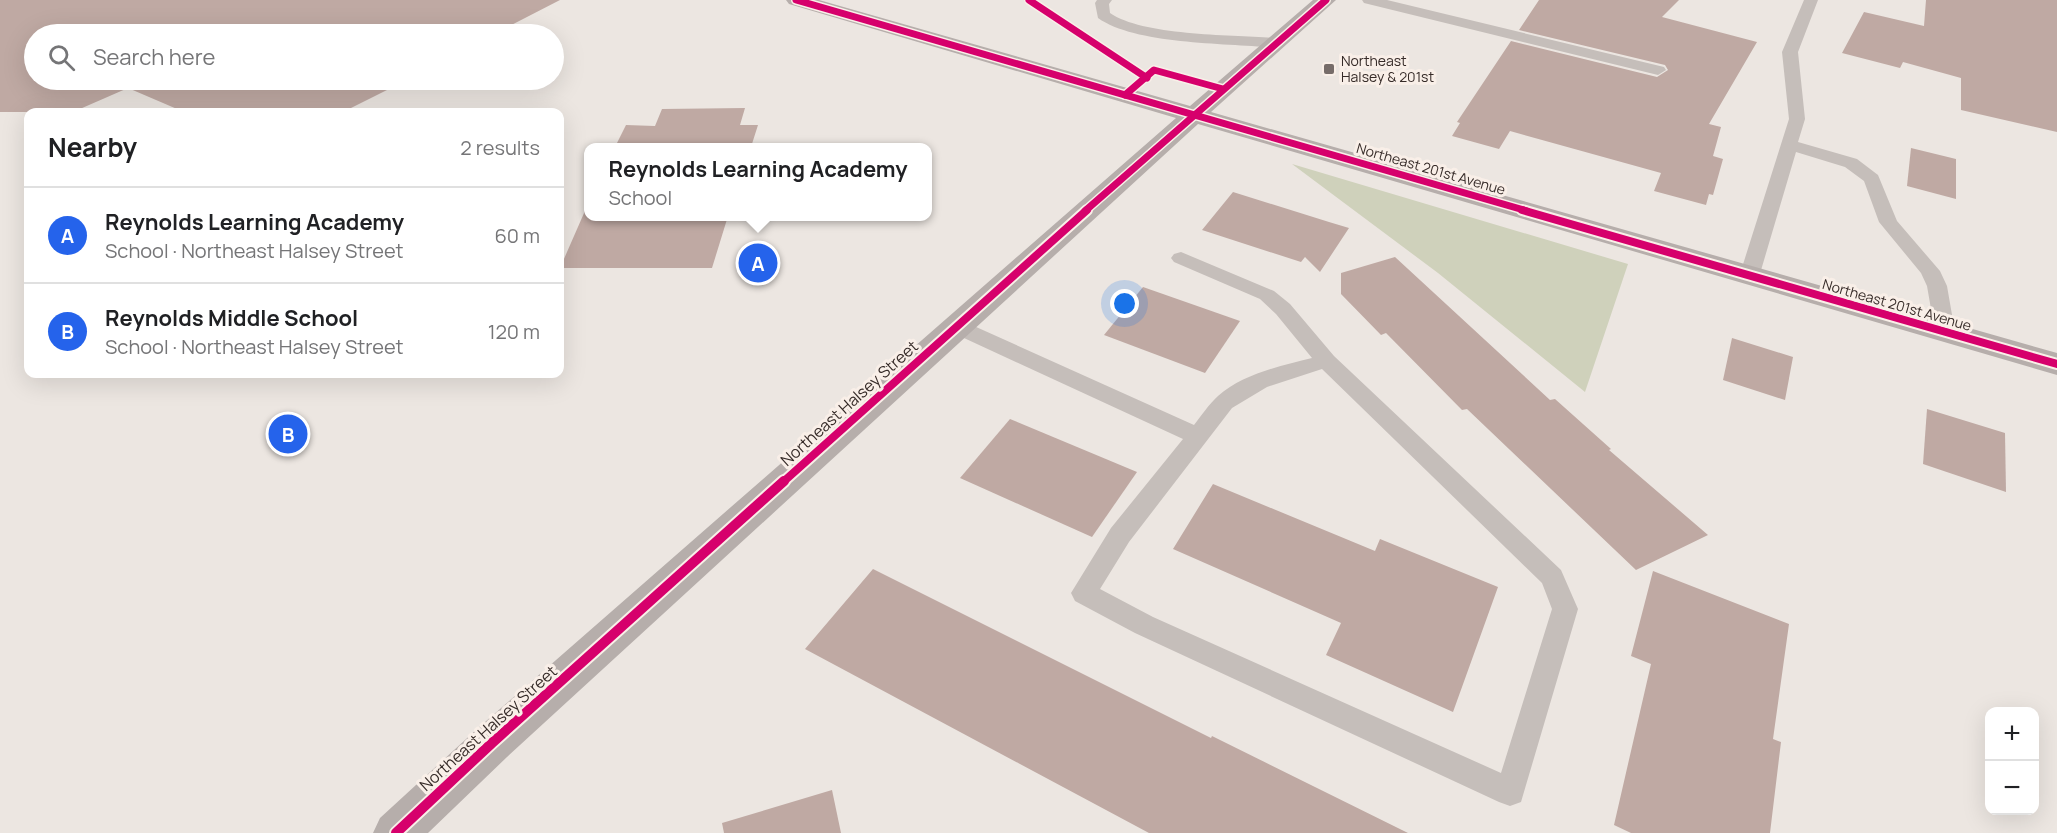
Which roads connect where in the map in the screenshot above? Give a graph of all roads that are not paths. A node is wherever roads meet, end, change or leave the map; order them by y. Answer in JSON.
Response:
{"nodes":[{"id":1,"x":796,"y":0,"type":"edge"},
{"id":2,"x":1105,"y":0,"type":"edge"},
{"id":3,"x":1326,"y":0,"type":"edge"},
{"id":4,"x":1369,"y":0,"type":"edge"},
{"id":5,"x":1811,"y":0,"type":"edge"},
{"id":6,"x":1276,"y":44,"type":"junction"},
{"id":7,"x":1658,"y":70,"type":"dead end"},
{"id":8,"x":1194,"y":115,"type":"junction"},
{"id":9,"x":1789,"y":145,"type":"junction"},
{"id":10,"x":1181,"y":258,"type":"dead end"},
{"id":11,"x":1749,"y":277,"type":"junction"},
{"id":12,"x":958,"y":327,"type":"junction"},
{"id":13,"x":1945,"y":332,"type":"junction"},
{"id":14,"x":1326,"y":361,"type":"junction"},
{"id":15,"x":2057,"y":364,"type":"edge"},
{"id":16,"x":1197,"y":436,"type":"junction"},
{"id":17,"x":396,"y":833,"type":"edge"}],
"edges":[{"from":1,"to":8,"type":"street","name":"Northeast 201st Avenue"},
{"from":2,"to":6,"type":"lane"},
{"from":3,"to":6,"type":"street","name":"Northeast Halsey Street"},
{"from":4,"to":7,"type":"lane"},
{"from":5,"to":9,"type":"lane"},
{"from":6,"to":8,"type":"street","name":"Northeast Halsey Street"},
{"from":8,"to":11,"type":"street","name":"Northeast 201st Avenue"},
{"from":8,"to":12,"type":"street","name":"Northeast Halsey Street"},
{"from":9,"to":11,"type":"lane"},
{"from":9,"to":13,"type":"lane"},
{"from":10,"to":14,"type":"lane"},
{"from":11,"to":13,"type":"street","name":"Northeast 201st Avenue"},
{"from":12,"to":16,"type":"lane"},
{"from":12,"to":17,"type":"street","name":"Northeast Halsey Street"},
{"from":13,"to":15,"type":"street","name":"Northeast 201st Avenue"},
{"from":14,"to":16,"type":"lane"},
{"from":14,"to":16,"type":"lane"}]}
